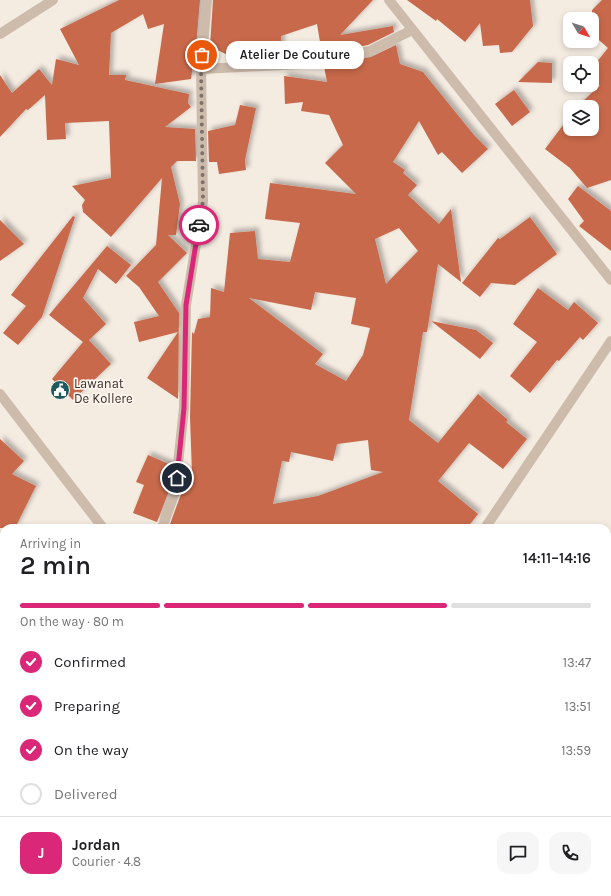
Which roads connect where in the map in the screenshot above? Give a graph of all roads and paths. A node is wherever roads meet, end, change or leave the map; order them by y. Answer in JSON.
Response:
{"nodes":[{"id":1,"x":53,"y":0,"type":"edge"},
{"id":2,"x":207,"y":0,"type":"edge"},
{"id":3,"x":389,"y":0,"type":"edge"},
{"id":4,"x":412,"y":30,"type":"junction"},
{"id":5,"x":0,"y":34,"type":"edge"},
{"id":6,"x":201,"y":69,"type":"junction"},
{"id":7,"x":611,"y":280,"type":"edge"},
{"id":8,"x":611,"y":341,"type":"edge"},
{"id":9,"x":0,"y":394,"type":"edge"},
{"id":10,"x":100,"y":524,"type":"edge"},
{"id":11,"x":163,"y":524,"type":"edge"},
{"id":12,"x":488,"y":524,"type":"edge"}],
"edges":[{"from":1,"to":5,"type":"street"},
{"from":2,"to":6,"type":"street"},
{"from":3,"to":4,"type":"street"},
{"from":4,"to":6,"type":"street"},
{"from":4,"to":7,"type":"street"},
{"from":6,"to":11,"type":"street"},
{"from":8,"to":12,"type":"street"},
{"from":9,"to":10,"type":"street"}]}
